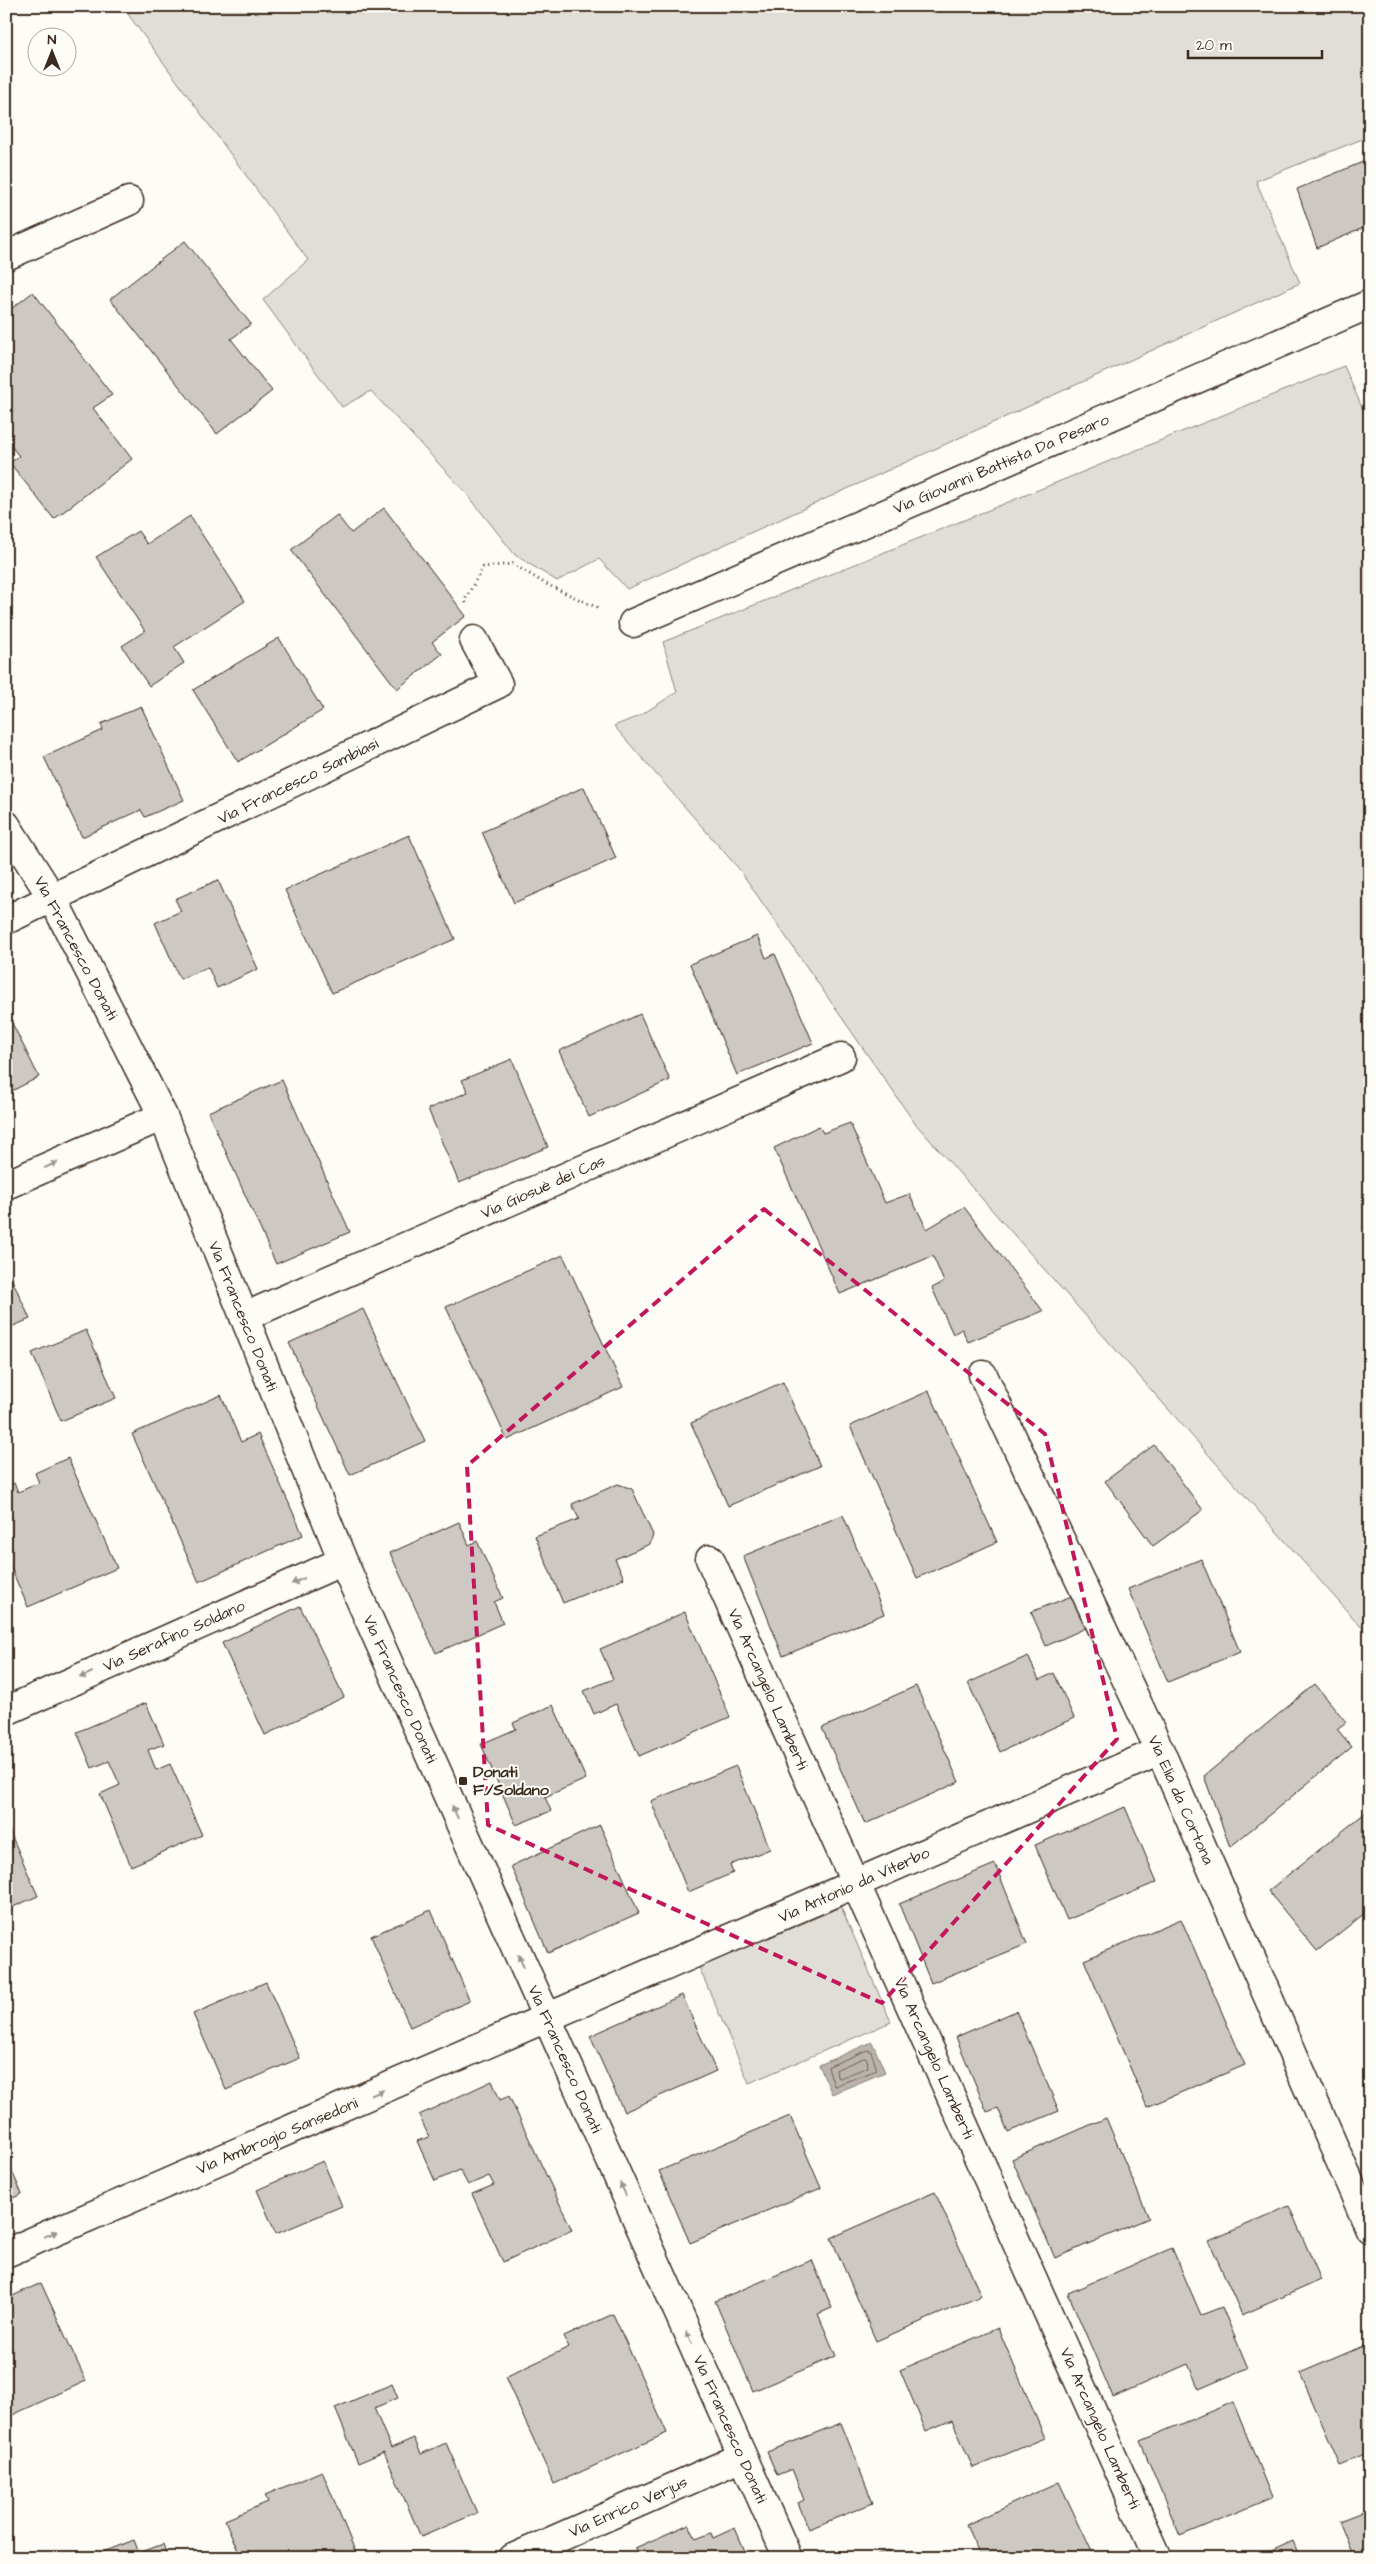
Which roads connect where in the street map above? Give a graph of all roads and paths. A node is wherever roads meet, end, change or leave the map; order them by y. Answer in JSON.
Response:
{"nodes":[{"id":1,"x":128,"y":201,"type":"dead end"},
{"id":2,"x":6,"y":256,"type":"edge"},
{"id":3,"x":1370,"y":304,"type":"edge"},
{"id":4,"x":633,"y":623,"type":"joint"},
{"id":5,"x":474,"y":640,"type":"joint"},
{"id":6,"x":6,"y":825,"type":"edge"},
{"id":7,"x":53,"y":899,"type":"junction"},
{"id":8,"x":6,"y":920,"type":"edge"},
{"id":9,"x":841,"y":1057,"type":"dead end"},
{"id":10,"x":163,"y":1116,"type":"junction"},
{"id":11,"x":6,"y":1185,"type":"edge"},
{"id":12,"x":244,"y":1317,"type":"junction"},
{"id":13,"x":983,"y":1375,"type":"dead end"},
{"id":14,"x":710,"y":1559,"type":"dead end"},
{"id":15,"x":343,"y":1561,"type":"junction"},
{"id":16,"x":6,"y":1711,"type":"edge"},
{"id":17,"x":1160,"y":1751,"type":"junction"},
{"id":18,"x":856,"y":1884,"type":"junction"},
{"id":19,"x":547,"y":2019,"type":"junction"},
{"id":20,"x":1370,"y":2229,"type":"edge"},
{"id":21,"x":6,"y":2254,"type":"edge"},
{"id":22,"x":742,"y":2456,"type":"junction"},
{"id":23,"x":513,"y":2558,"type":"edge"},
{"id":24,"x":788,"y":2558,"type":"edge"},
{"id":25,"x":1158,"y":2558,"type":"edge"}],
"edges":[{"from":1,"to":2,"type":"street"},
{"from":3,"to":4,"type":"street","name":"Via Giovanni Battista Da Pesaro"},
{"from":4,"to":5,"type":"path"},
{"from":5,"to":7,"type":"street","name":"Via Francesco Sambiasi"},
{"from":6,"to":7,"type":"street","name":"Via Francesco Donati"},
{"from":7,"to":8,"type":"street"},
{"from":7,"to":10,"type":"street","name":"Via Francesco Donati"},
{"from":9,"to":12,"type":"street","name":"Via Giosuè dei Cas"},
{"from":11,"to":10,"type":"street","one_way":true},
{"from":10,"to":12,"type":"street","name":"Via Francesco Donati"},
{"from":12,"to":15,"type":"street","name":"Via Francesco Donati"},
{"from":13,"to":17,"type":"street","name":"Via Elia da Cortona"},
{"from":14,"to":18,"type":"street","name":"Via Arcangelo Lamberti"},
{"from":15,"to":16,"type":"street","name":"Via Serafino Soldano","one_way":true},
{"from":19,"to":15,"type":"street","name":"Via Francesco Donati","one_way":true},
{"from":17,"to":18,"type":"street","name":"Via Antonio da Viterbo"},
{"from":17,"to":20,"type":"street","name":"Via Elia da Cortona"},
{"from":18,"to":19,"type":"street","name":"Via Antonio da Viterbo"},
{"from":18,"to":25,"type":"street","name":"Via Arcangelo Lamberti"},
{"from":21,"to":19,"type":"street","name":"Via Ambrogio Sansedoni","one_way":true},
{"from":22,"to":19,"type":"street","name":"Via Francesco Donati","one_way":true},
{"from":22,"to":23,"type":"street","name":"Via Enrico Verjus"},
{"from":22,"to":24,"type":"street","name":"Via Francesco Donati"}]}
